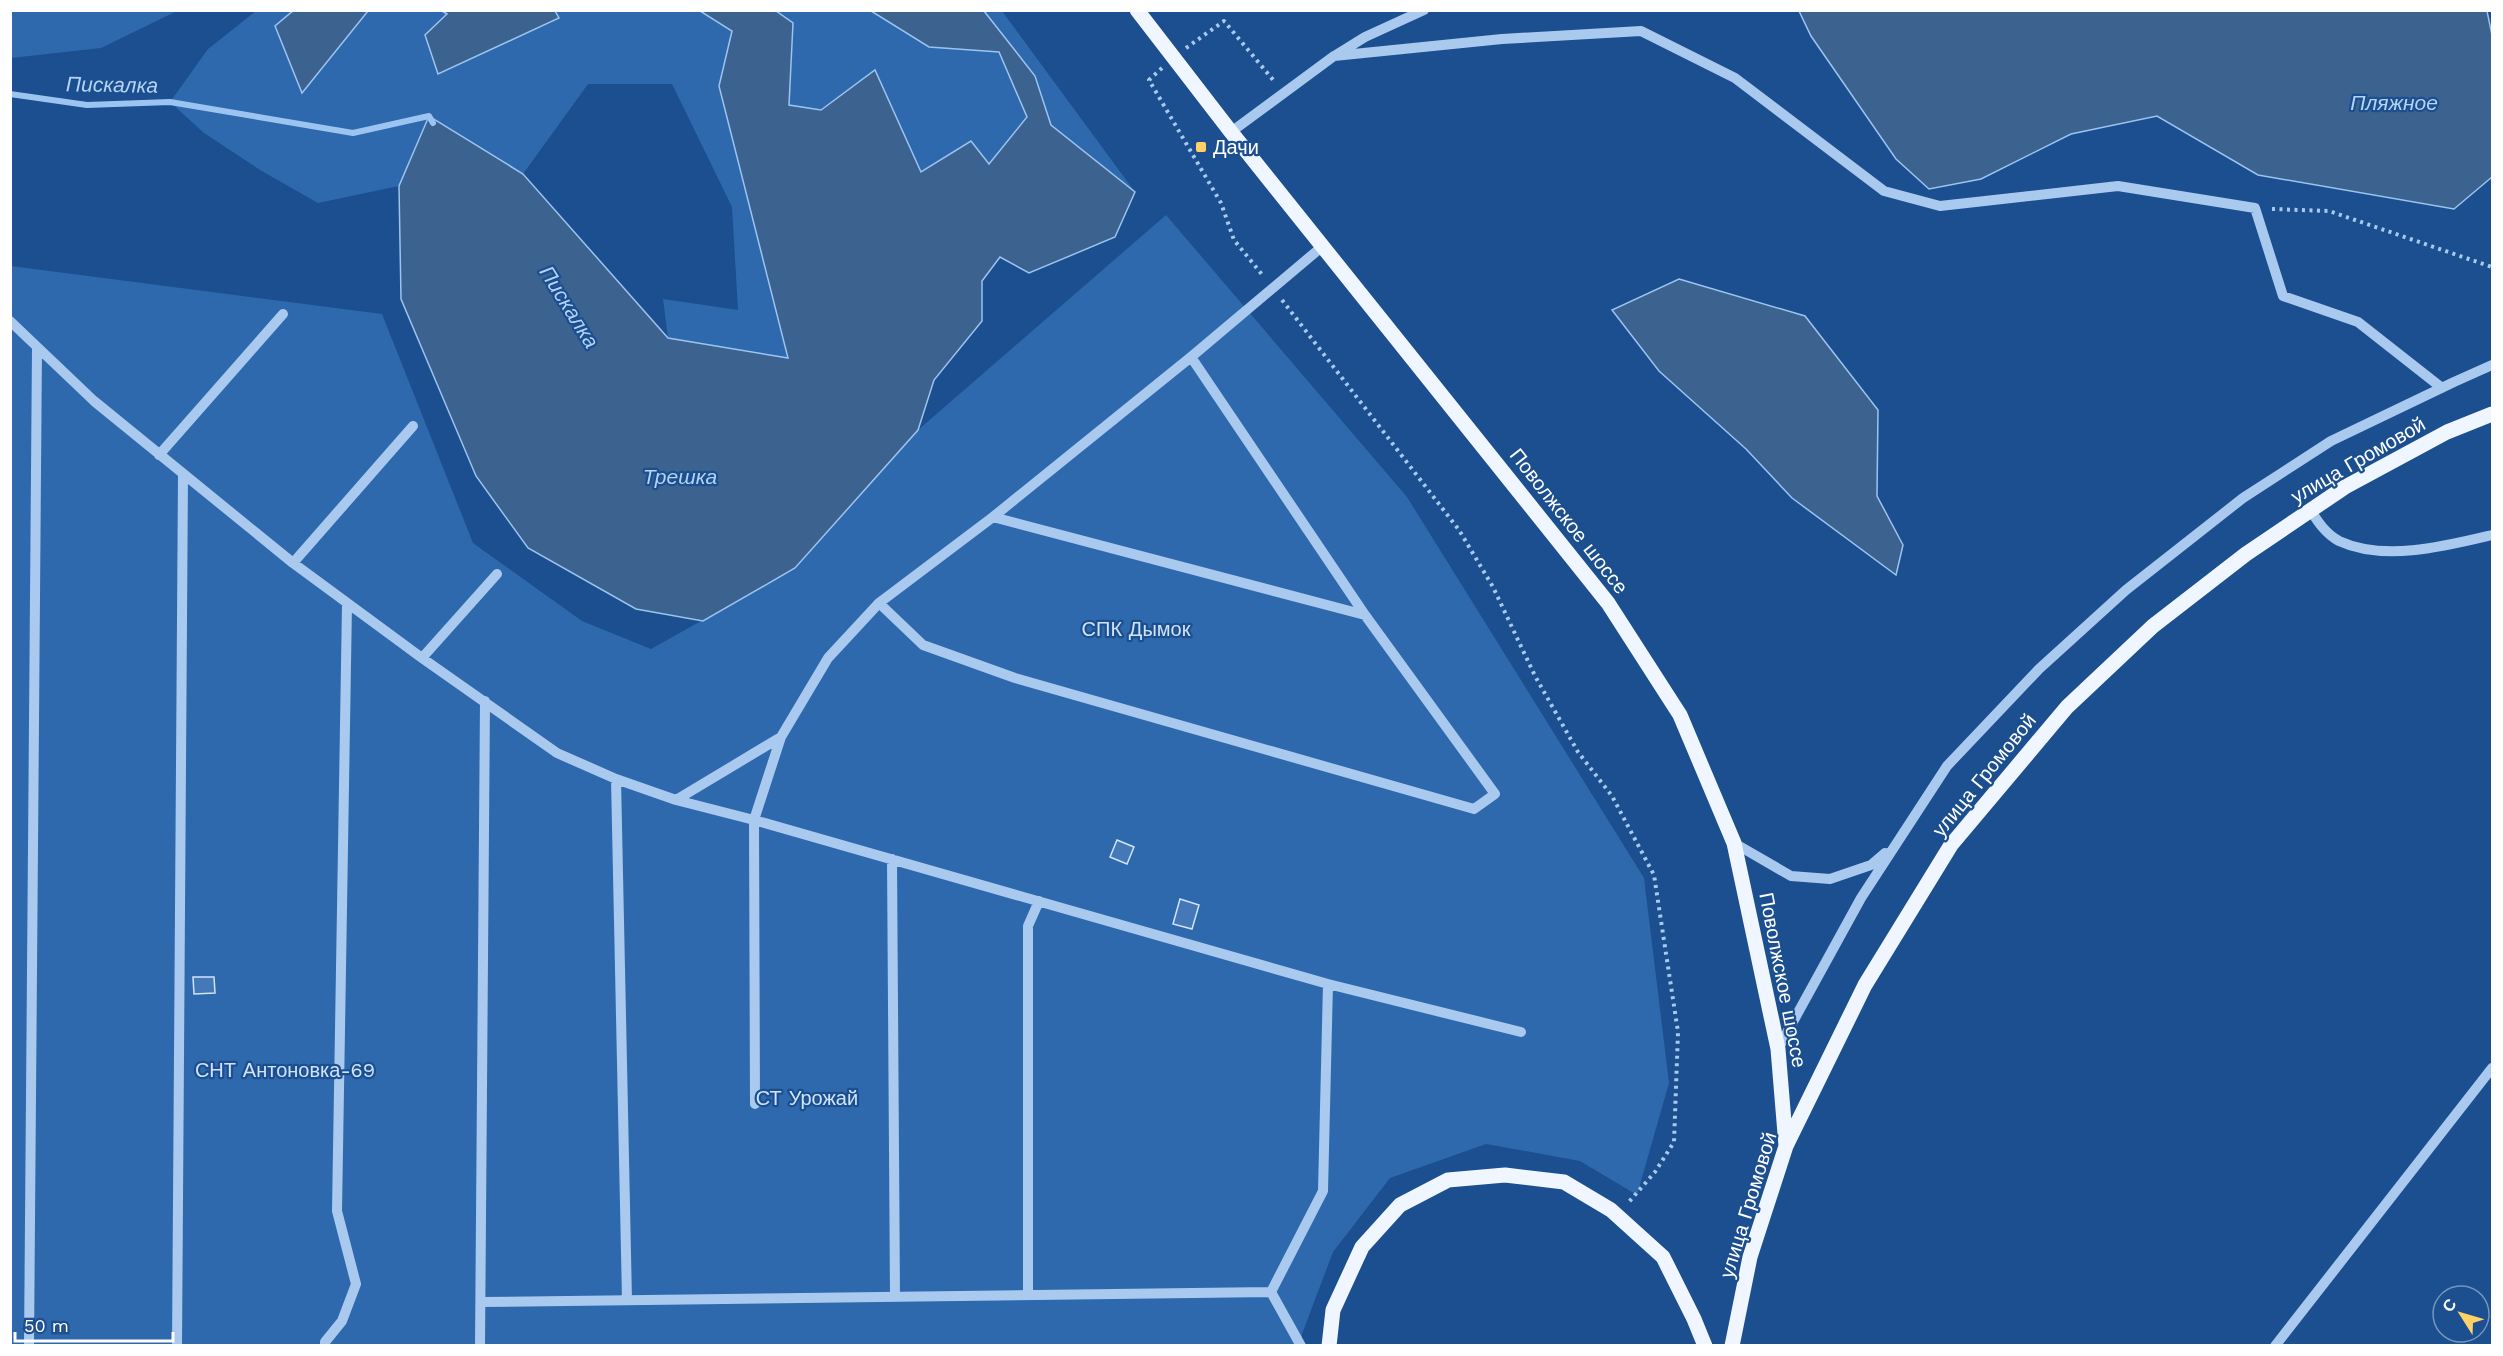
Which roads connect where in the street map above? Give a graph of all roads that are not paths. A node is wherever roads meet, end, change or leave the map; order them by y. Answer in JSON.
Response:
{"nodes":[{"id":1,"x":1137,"y":10,"type":"edge"},
{"id":2,"x":1424,"y":10,"type":"edge"},
{"id":3,"x":1334,"y":56,"type":"junction"},
{"id":4,"x":1231,"y":132,"type":"junction"},
{"id":5,"x":1324,"y":245,"type":"junction"},
{"id":6,"x":283,"y":314,"type":"dead end"},
{"id":7,"x":10,"y":321,"type":"edge"},
{"id":8,"x":38,"y":347,"type":"junction"},
{"id":9,"x":1191,"y":357,"type":"junction"},
{"id":10,"x":2493,"y":365,"type":"edge"},
{"id":11,"x":2442,"y":388,"type":"junction"},
{"id":12,"x":2493,"y":414,"type":"edge"},
{"id":13,"x":413,"y":426,"type":"dead end"},
{"id":14,"x":159,"y":455,"type":"junction"},
{"id":15,"x":183,"y":474,"type":"junction"},
{"id":16,"x":2310,"y":511,"type":"junction"},
{"id":17,"x":993,"y":517,"type":"junction"},
{"id":18,"x":2493,"y":535,"type":"edge"},
{"id":19,"x":293,"y":563,"type":"junction"},
{"id":20,"x":497,"y":574,"type":"dead end"},
{"id":21,"x":879,"y":603,"type":"junction"},
{"id":22,"x":347,"y":604,"type":"junction"},
{"id":23,"x":1365,"y":615,"type":"junction"},
{"id":24,"x":423,"y":658,"type":"junction"},
{"id":25,"x":485,"y":701,"type":"junction"},
{"id":26,"x":781,"y":737,"type":"junction"},
{"id":27,"x":616,"y":779,"type":"junction"},
{"id":28,"x":676,"y":800,"type":"junction"},
{"id":29,"x":754,"y":820,"type":"junction"},
{"id":30,"x":1734,"y":843,"type":"junction"},
{"id":31,"x":1897,"y":843,"type":"junction"},
{"id":32,"x":892,"y":859,"type":"junction"},
{"id":33,"x":1039,"y":901,"type":"junction"},
{"id":34,"x":1328,"y":984,"type":"junction"},
{"id":35,"x":1521,"y":1032,"type":"dead end"},
{"id":36,"x":1778,"y":1048,"type":"junction"},
{"id":37,"x":2493,"y":1068,"type":"edge"},
{"id":38,"x":755,"y":1104,"type":"dead end"},
{"id":39,"x":1785,"y":1146,"type":"junction"},
{"id":40,"x":1271,"y":1292,"type":"junction"},
{"id":41,"x":1028,"y":1295,"type":"junction"},
{"id":42,"x":895,"y":1297,"type":"junction"},
{"id":43,"x":627,"y":1300,"type":"junction"},
{"id":44,"x":481,"y":1302,"type":"junction"},
{"id":45,"x":29,"y":1346,"type":"edge"},
{"id":46,"x":177,"y":1346,"type":"edge"},
{"id":47,"x":325,"y":1346,"type":"edge"},
{"id":48,"x":480,"y":1346,"type":"edge"},
{"id":49,"x":1301,"y":1346,"type":"edge"},
{"id":50,"x":1329,"y":1346,"type":"edge"},
{"id":51,"x":1705,"y":1346,"type":"edge"},
{"id":52,"x":1732,"y":1346,"type":"edge"},
{"id":53,"x":2275,"y":1346,"type":"edge"}],
"edges":[{"from":1,"to":4,"type":"main road","name":"Поволжское шоссе"},
{"from":2,"to":3,"type":"street"},
{"from":3,"to":4,"type":"street"},
{"from":3,"to":11,"type":"street"},
{"from":4,"to":5,"type":"main road","name":"Поволжское шоссе"},
{"from":5,"to":9,"type":"street"},
{"from":5,"to":30,"type":"main road","name":"Поволжское шоссе"},
{"from":6,"to":14,"type":"street"},
{"from":7,"to":8,"type":"street"},
{"from":8,"to":14,"type":"street"},
{"from":8,"to":45,"type":"street"},
{"from":9,"to":17,"type":"street"},
{"from":9,"to":23,"type":"street"},
{"from":10,"to":11,"type":"street"},
{"from":11,"to":31,"type":"street"},
{"from":12,"to":16,"type":"main road","name":"улица Громовой"},
{"from":13,"to":19,"type":"street"},
{"from":14,"to":15,"type":"street"},
{"from":15,"to":19,"type":"street"},
{"from":15,"to":46,"type":"street"},
{"from":16,"to":18,"type":"street"},
{"from":16,"to":39,"type":"main road","name":"улица Громовой"},
{"from":17,"to":21,"type":"street"},
{"from":17,"to":23,"type":"street"},
{"from":19,"to":22,"type":"street"},
{"from":20,"to":24,"type":"street"},
{"from":21,"to":23,"type":"street"},
{"from":21,"to":26,"type":"street"},
{"from":22,"to":24,"type":"street"},
{"from":22,"to":47,"type":"street"},
{"from":24,"to":25,"type":"street"},
{"from":25,"to":27,"type":"street"},
{"from":25,"to":44,"type":"street"},
{"from":26,"to":28,"type":"street"},
{"from":26,"to":29,"type":"street"},
{"from":27,"to":28,"type":"street"},
{"from":27,"to":43,"type":"street"},
{"from":28,"to":29,"type":"street"},
{"from":29,"to":32,"type":"street"},
{"from":29,"to":38,"type":"street"},
{"from":30,"to":31,"type":"street"},
{"from":30,"to":36,"type":"main road","name":"Поволжское шоссе"},
{"from":31,"to":36,"type":"street"},
{"from":32,"to":33,"type":"street"},
{"from":32,"to":42,"type":"street"},
{"from":33,"to":34,"type":"street"},
{"from":33,"to":41,"type":"street"},
{"from":34,"to":35,"type":"street"},
{"from":34,"to":40,"type":"street"},
{"from":36,"to":39,"type":"main road","name":"Поволжское шоссе"},
{"from":37,"to":53,"type":"street"},
{"from":39,"to":52,"type":"main road","name":"улица Громовой"},
{"from":40,"to":41,"type":"street"},
{"from":40,"to":49,"type":"street"},
{"from":41,"to":42,"type":"street"},
{"from":42,"to":43,"type":"street"},
{"from":43,"to":44,"type":"street"},
{"from":44,"to":48,"type":"street"},
{"from":50,"to":51,"type":"main road"}]}
